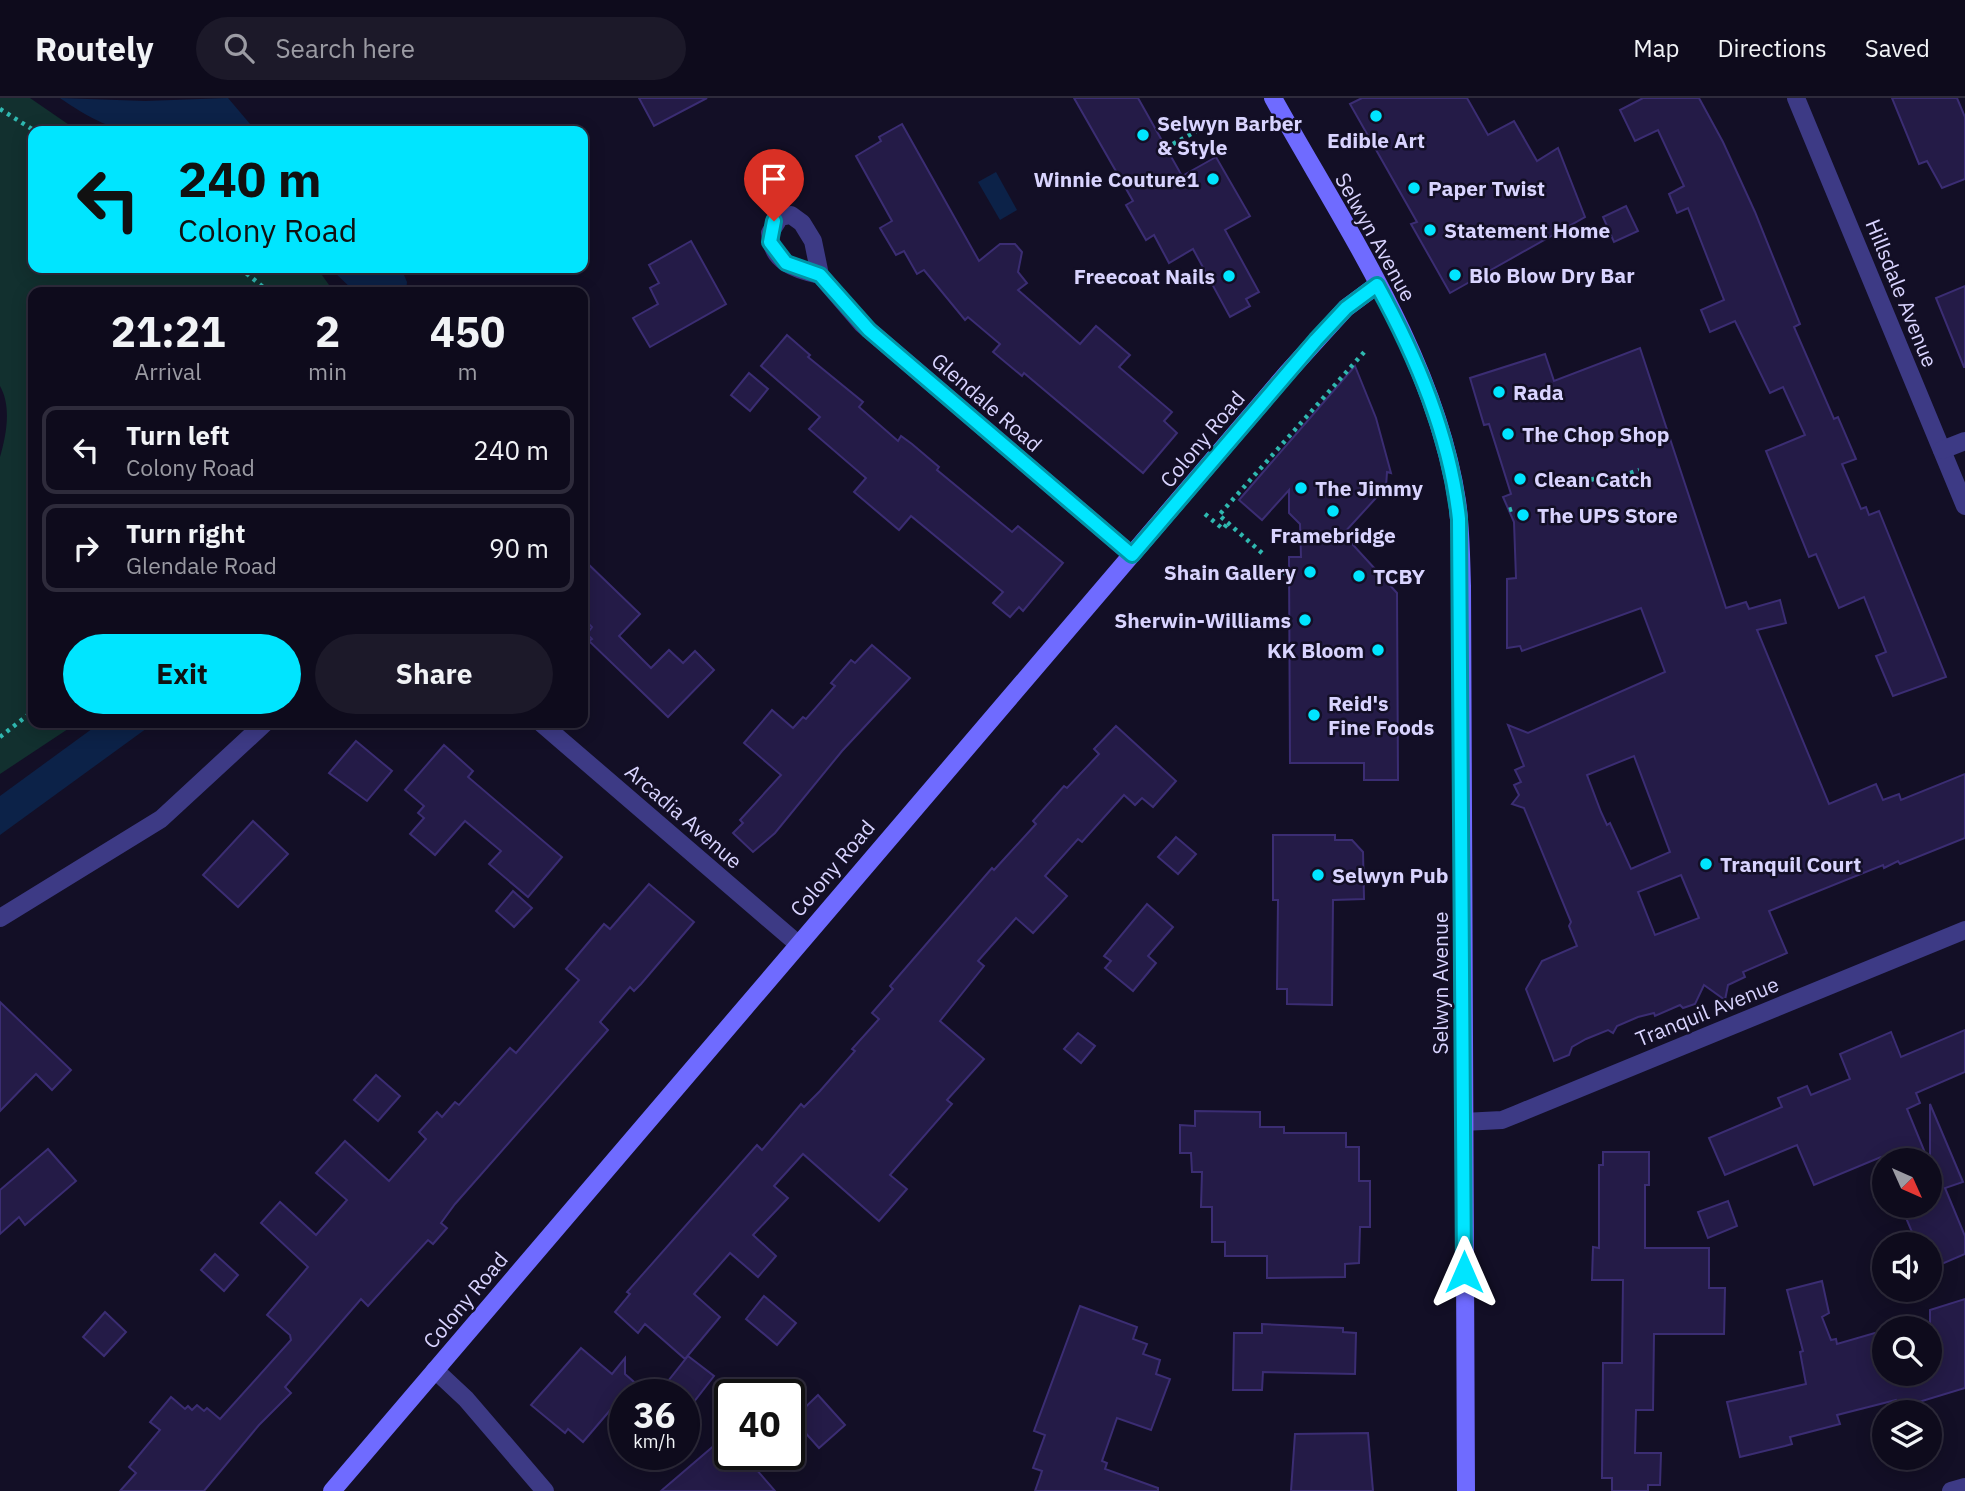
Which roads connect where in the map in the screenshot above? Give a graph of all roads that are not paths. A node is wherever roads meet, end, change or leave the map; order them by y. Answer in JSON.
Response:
{"nodes":[{"id":1,"x":1273,"y":98,"type":"edge"},
{"id":2,"x":1796,"y":98,"type":"edge"},
{"id":3,"x":820,"y":275,"type":"dead end"},
{"id":4,"x":1377,"y":285,"type":"junction"},
{"id":5,"x":1965,"y":441,"type":"edge"},
{"id":6,"x":1942,"y":450,"type":"junction"},
{"id":7,"x":1965,"y":506,"type":"edge"},
{"id":8,"x":1132,"y":555,"type":"junction"},
{"id":9,"x":260,"y":728,"type":"edge"},
{"id":10,"x":547,"y":728,"type":"edge"},
{"id":11,"x":0,"y":918,"type":"edge"},
{"id":12,"x":1965,"y":930,"type":"edge"},
{"id":13,"x":798,"y":944,"type":"junction"},
{"id":14,"x":1463,"y":1122,"type":"junction"},
{"id":15,"x":435,"y":1370,"type":"junction"},
{"id":16,"x":1965,"y":1487,"type":"edge"},
{"id":17,"x":332,"y":1491,"type":"edge"},
{"id":18,"x":545,"y":1491,"type":"edge"},
{"id":19,"x":1466,"y":1491,"type":"edge"},
{"id":20,"x":1951,"y":1491,"type":"edge"}],
"edges":[{"from":1,"to":4,"type":"street","name":"Selwyn Avenue"},
{"from":2,"to":6,"type":"street","name":"Hillsdale Avenue"},
{"from":3,"to":8,"type":"street","name":"Glendale Road"},
{"from":4,"to":8,"type":"street","name":"Colony Road"},
{"from":4,"to":14,"type":"street","name":"Selwyn Avenue"},
{"from":5,"to":6,"type":"street"},
{"from":6,"to":7,"type":"street","name":"Hillsdale Avenue"},
{"from":8,"to":13,"type":"street","name":"Colony Road"},
{"from":9,"to":11,"type":"street"},
{"from":10,"to":13,"type":"street","name":"Arcadia Avenue"},
{"from":12,"to":14,"type":"street","name":"Tranquil Avenue"},
{"from":13,"to":15,"type":"street","name":"Colony Road"},
{"from":14,"to":19,"type":"street","name":"Selwyn Avenue"},
{"from":15,"to":17,"type":"street","name":"Colony Road"},
{"from":15,"to":18,"type":"street"},
{"from":16,"to":20,"type":"street"}]}
